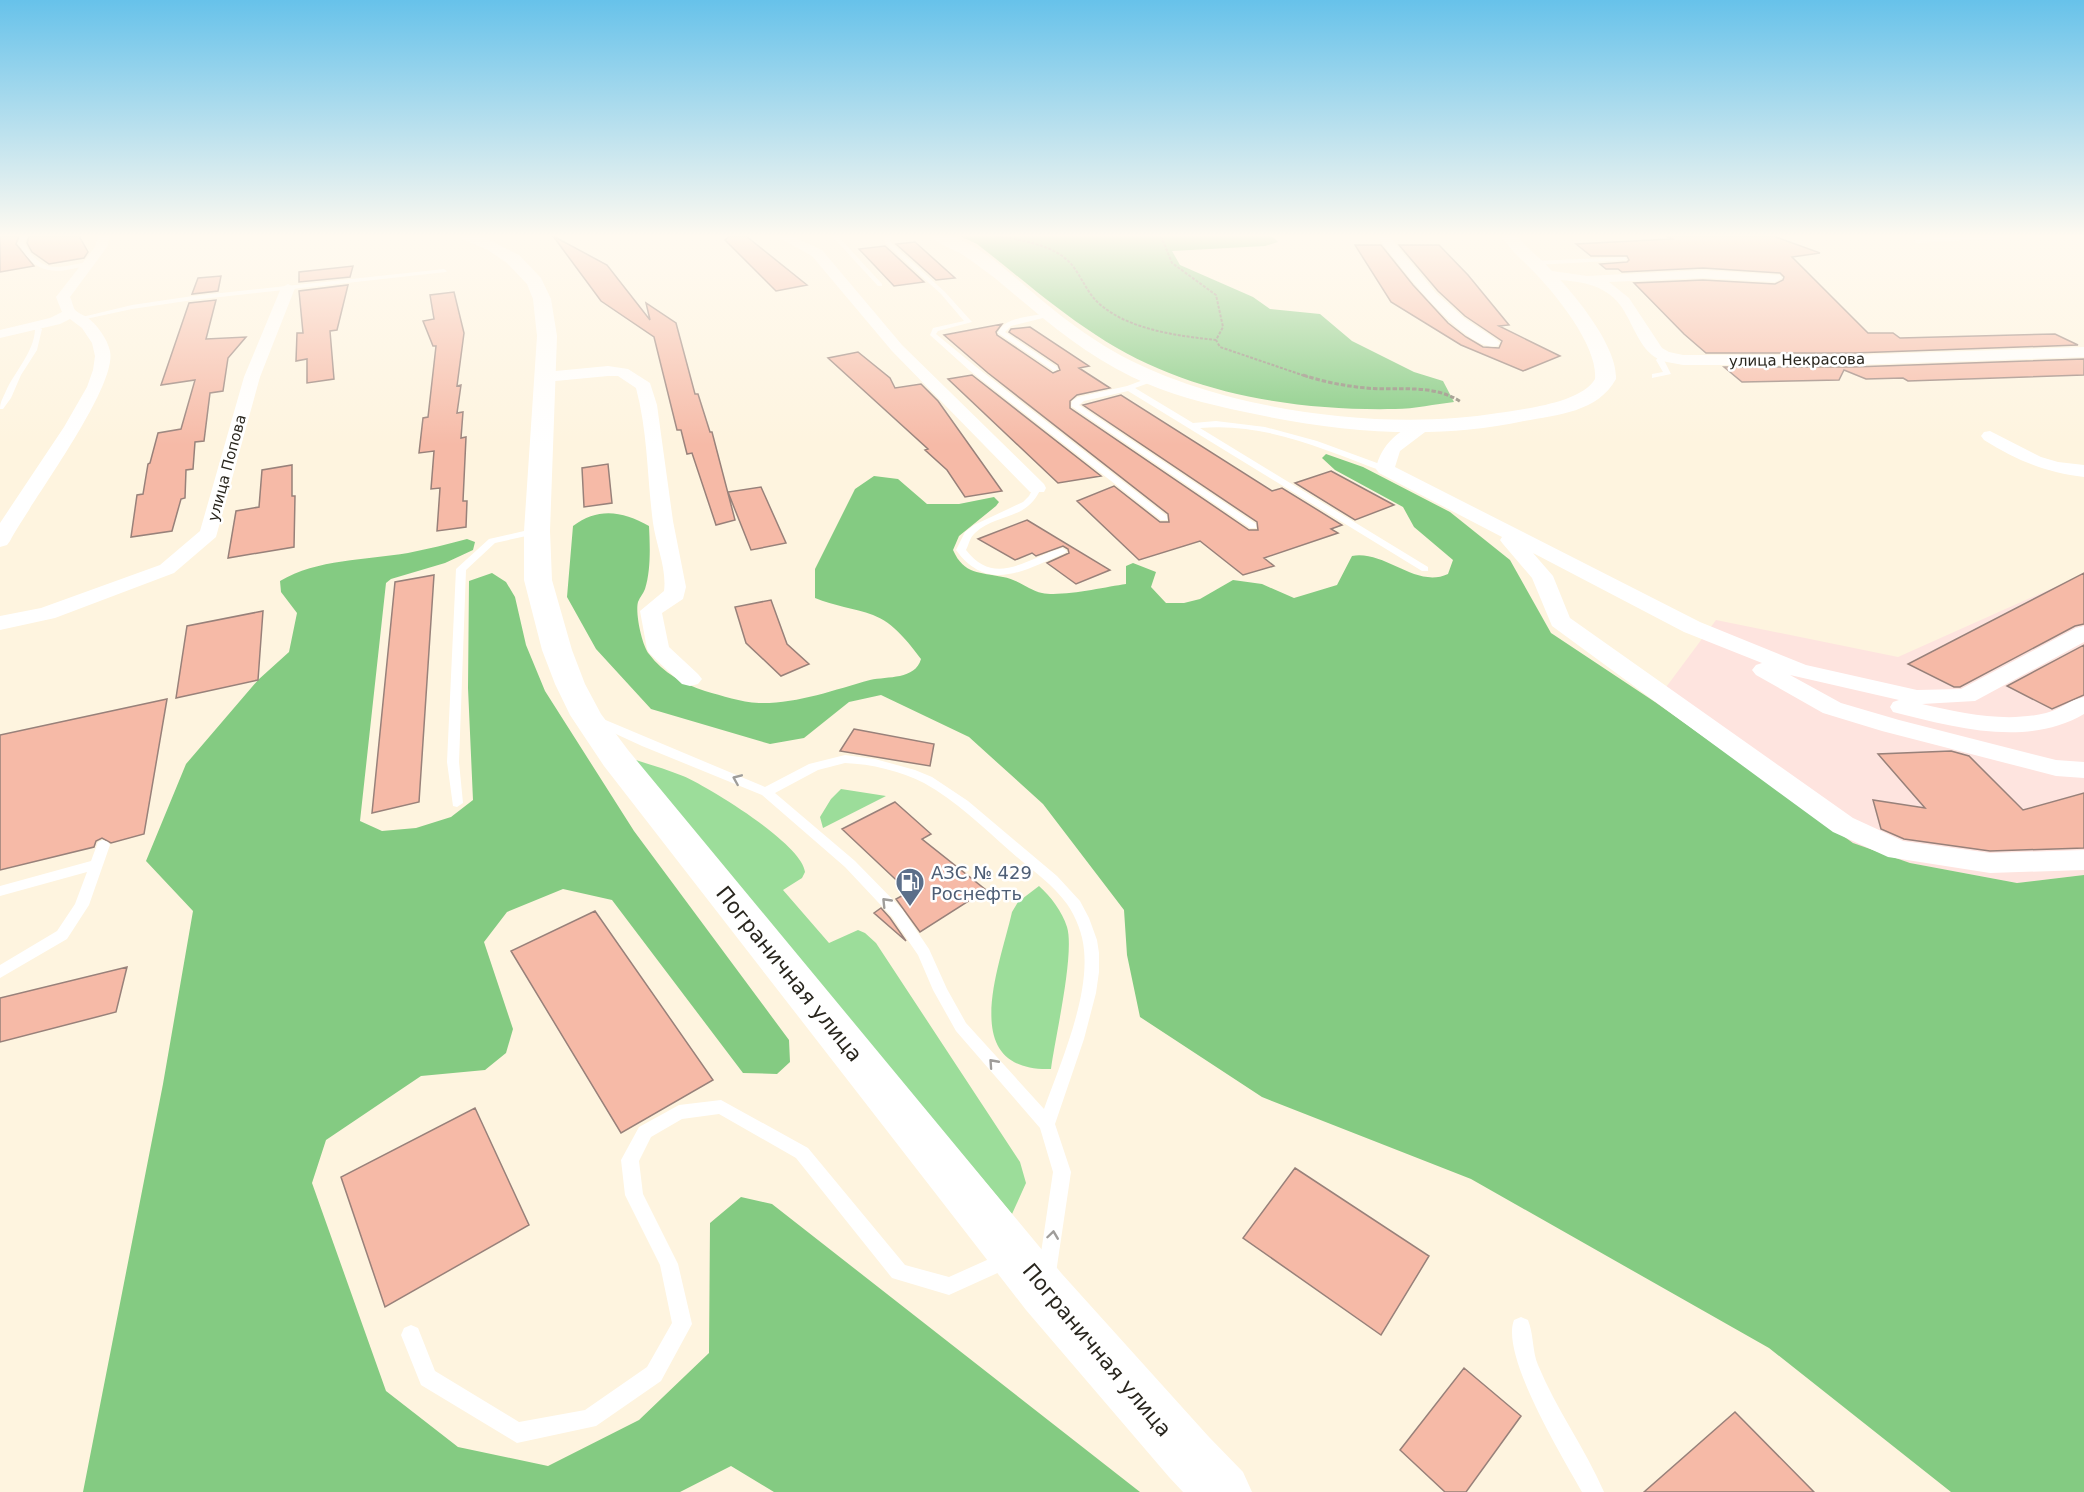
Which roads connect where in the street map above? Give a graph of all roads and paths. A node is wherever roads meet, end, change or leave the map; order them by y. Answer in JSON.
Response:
{"nodes":[{"id":1,"x":69,"y":306,"type":"edge"},
{"id":2,"x":141,"y":306,"type":"edge"},
{"id":3,"x":281,"y":306,"type":"edge"},
{"id":4,"x":543,"y":306,"type":"edge"},
{"id":5,"x":861,"y":306,"type":"edge"},
{"id":6,"x":954,"y":306,"type":"edge"},
{"id":7,"x":1037,"y":306,"type":"edge"},
{"id":8,"x":1101,"y":306,"type":"edge"},
{"id":9,"x":1218,"y":306,"type":"edge"},
{"id":10,"x":1442,"y":306,"type":"edge"},
{"id":11,"x":1570,"y":306,"type":"edge"},
{"id":12,"x":1626,"y":306,"type":"edge"},
{"id":13,"x":1048,"y":315,"type":"junction"},
{"id":14,"x":76,"y":316,"type":"junction"},
{"id":15,"x":34,"y":327,"type":"junction"},
{"id":16,"x":0,"y":334,"type":"edge"},
{"id":17,"x":1216,"y":340,"type":"junction"},
{"id":18,"x":1492,"y":343,"type":"dead end"},
{"id":19,"x":2084,"y":352,"type":"edge"},
{"id":20,"x":1664,"y":356,"type":"junction"},
{"id":21,"x":1054,"y":369,"type":"dead end"},
{"id":22,"x":1655,"y":376,"type":"dead end"},
{"id":23,"x":545,"y":377,"type":"junction"},
{"id":24,"x":1154,"y":378,"type":"junction"},
{"id":25,"x":1129,"y":388,"type":"junction"},
{"id":26,"x":0,"y":407,"type":"edge"},
{"id":27,"x":1481,"y":423,"type":"junction"},
{"id":28,"x":1191,"y":426,"type":"junction"},
{"id":29,"x":1424,"y":426,"type":"junction"},
{"id":30,"x":1990,"y":436,"type":"dead end"},
{"id":31,"x":1385,"y":469,"type":"junction"},
{"id":32,"x":2084,"y":471,"type":"edge"},
{"id":33,"x":1037,"y":488,"type":"joint"},
{"id":34,"x":1164,"y":518,"type":"dead end"},
{"id":35,"x":1253,"y":526,"type":"dead end"},
{"id":36,"x":1497,"y":527,"type":"junction"},
{"id":37,"x":537,"y":531,"type":"junction"},
{"id":38,"x":0,"y":541,"type":"edge"},
{"id":39,"x":1062,"y":551,"type":"dead end"},
{"id":40,"x":1425,"y":569,"type":"dead end"},
{"id":41,"x":0,"y":623,"type":"edge"},
{"id":42,"x":1692,"y":627,"type":"junction"},
{"id":43,"x":2084,"y":633,"type":"edge"},
{"id":44,"x":1776,"y":677,"type":"junction"},
{"id":45,"x":690,"y":679,"type":"dead end"},
{"id":46,"x":2084,"y":704,"type":"edge"},
{"id":47,"x":586,"y":715,"type":"junction"},
{"id":48,"x":2084,"y":770,"type":"edge"},
{"id":49,"x":766,"y":792,"type":"junction"},
{"id":50,"x":457,"y":803,"type":"dead end"},
{"id":51,"x":103,"y":845,"type":"dead end"},
{"id":52,"x":2084,"y":860,"type":"edge"},
{"id":53,"x":97,"y":864,"type":"junction"},
{"id":54,"x":0,"y":891,"type":"edge"},
{"id":55,"x":0,"y":972,"type":"edge"},
{"id":56,"x":1047,"y":1124,"type":"junction"},
{"id":57,"x":1016,"y":1255,"type":"junction"},
{"id":58,"x":1044,"y":1292,"type":"junction"},
{"id":59,"x":1521,"y":1327,"type":"dead end"},
{"id":60,"x":411,"y":1335,"type":"dead end"},
{"id":61,"x":1223,"y":1492,"type":"edge"},
{"id":62,"x":1593,"y":1492,"type":"edge"}],
"edges":[{"from":1,"to":14,"type":"street"},
{"from":2,"to":14,"type":"lane"},
{"from":3,"to":41,"type":"street","name":"улица Попова"},
{"from":4,"to":23,"type":"main road","name":"Пограничная улица"},
{"from":5,"to":33,"type":"street"},
{"from":6,"to":34,"type":"lane"},
{"from":7,"to":13,"type":"main road"},
{"from":8,"to":17,"type":"path"},
{"from":9,"to":17,"type":"path"},
{"from":10,"to":18,"type":"street"},
{"from":11,"to":27,"type":"main road"},
{"from":12,"to":20,"type":"street"},
{"from":13,"to":21,"type":"lane"},
{"from":13,"to":24,"type":"main road"},
{"from":14,"to":15,"type":"street"},
{"from":14,"to":38,"type":"street"},
{"from":15,"to":16,"type":"street"},
{"from":15,"to":26,"type":"lane"},
{"from":17,"to":27,"type":"path"},
{"from":19,"to":20,"type":"street","name":"улица Некрасова"},
{"from":20,"to":22,"type":"lane"},
{"from":23,"to":37,"type":"main road","name":"Пограничная улица"},
{"from":23,"to":45,"type":"street"},
{"from":24,"to":25,"type":"lane"},
{"from":24,"to":29,"type":"main road"},
{"from":25,"to":28,"type":"lane"},
{"from":25,"to":35,"type":"lane"},
{"from":27,"to":29,"type":"main road"},
{"from":28,"to":31,"type":"lane"},
{"from":28,"to":40,"type":"lane"},
{"from":29,"to":31,"type":"street"},
{"from":30,"to":32,"type":"street"},
{"from":31,"to":36,"type":"street"},
{"from":33,"to":39,"type":"lane"},
{"from":36,"to":42,"type":"street"},
{"from":36,"to":52,"type":"street"},
{"from":37,"to":47,"type":"main road","name":"Пограничная улица"},
{"from":37,"to":50,"type":"lane"},
{"from":42,"to":43,"type":"street"},
{"from":42,"to":44,"type":"street"},
{"from":44,"to":46,"type":"street"},
{"from":44,"to":48,"type":"street"},
{"from":49,"to":47,"type":"lane","one_way":true},
{"from":47,"to":57,"type":"main road","name":"Пограничная улица"},
{"from":56,"to":49,"type":"lane","one_way":true},
{"from":49,"to":56,"type":"lane"},
{"from":51,"to":53,"type":"lane"},
{"from":53,"to":54,"type":"lane"},
{"from":53,"to":55,"type":"lane"},
{"from":58,"to":56,"type":"lane","one_way":true},
{"from":57,"to":58,"type":"main road","name":"Пограничная улица"},
{"from":57,"to":60,"type":"lane"},
{"from":58,"to":61,"type":"main road","name":"Пограничная улица"},
{"from":59,"to":62,"type":"lane"}]}
